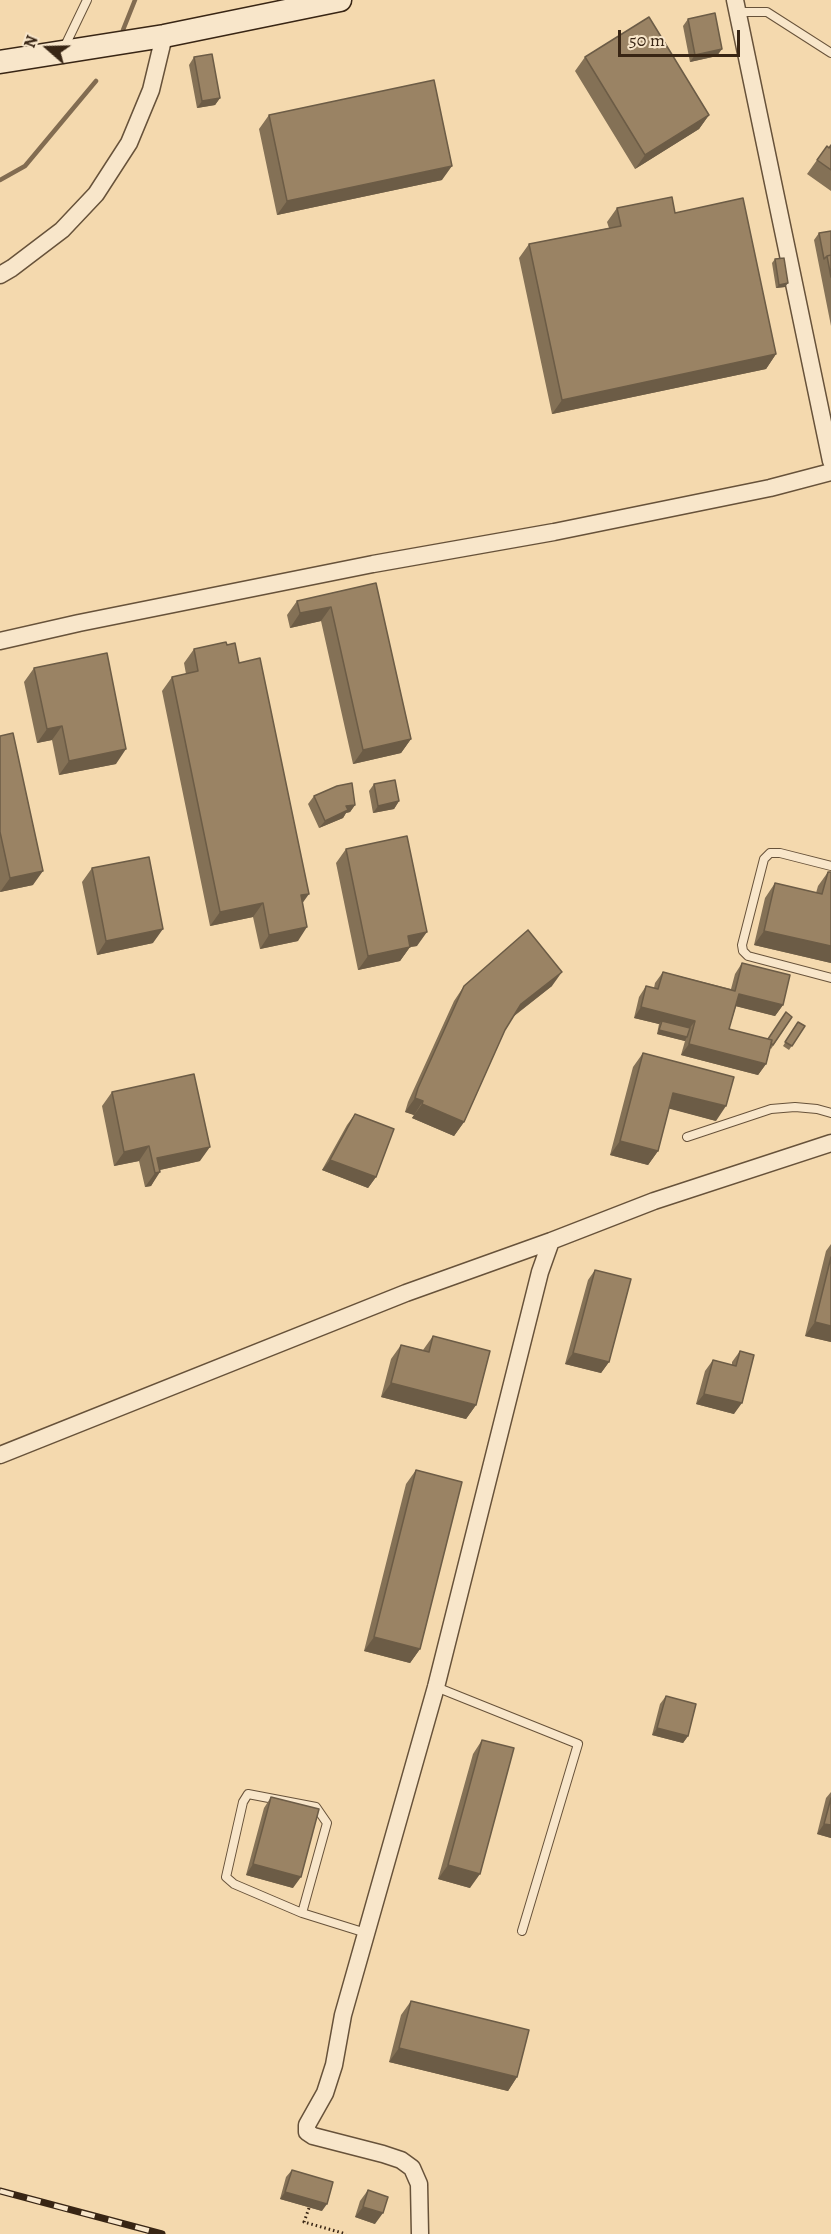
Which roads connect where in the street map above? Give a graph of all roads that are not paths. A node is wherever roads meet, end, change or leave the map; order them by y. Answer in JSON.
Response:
{"nodes":[{"id":1,"x":87,"y":0,"type":"edge"},
{"id":2,"x":340,"y":0,"type":"edge"},
{"id":3,"x":736,"y":6,"type":"edge"},
{"id":4,"x":164,"y":36,"type":"junction"},
{"id":5,"x":61,"y":53,"type":"junction"},
{"id":6,"x":831,"y":53,"type":"edge"},
{"id":7,"x":0,"y":62,"type":"edge"},
{"id":8,"x":0,"y":275,"type":"edge"},
{"id":9,"x":831,"y":461,"type":"edge"},
{"id":10,"x":831,"y":472,"type":"edge"},
{"id":11,"x":0,"y":641,"type":"edge"},
{"id":12,"x":831,"y":866,"type":"edge"},
{"id":13,"x":831,"y":978,"type":"edge"},
{"id":14,"x":831,"y":1113,"type":"edge"},
{"id":15,"x":687,"y":1137,"type":"dead end"},
{"id":16,"x":831,"y":1143,"type":"edge"},
{"id":17,"x":551,"y":1241,"type":"junction"},
{"id":18,"x":0,"y":1455,"type":"edge"},
{"id":19,"x":436,"y":1687,"type":"junction"},
{"id":20,"x":302,"y":1913,"type":"junction"},
{"id":21,"x":522,"y":1931,"type":"dead end"},
{"id":22,"x":366,"y":1933,"type":"junction"},
{"id":23,"x":420,"y":2234,"type":"edge"}],
"edges":[{"from":1,"to":5,"type":"lane"},
{"from":2,"to":4,"type":"main road"},
{"from":3,"to":6,"type":"lane"},
{"from":3,"to":9,"type":"street"},
{"from":4,"to":5,"type":"main road"},
{"from":4,"to":8,"type":"street"},
{"from":5,"to":7,"type":"main road"},
{"from":10,"to":11,"type":"street"},
{"from":12,"to":13,"type":"lane"},
{"from":14,"to":15,"type":"lane"},
{"from":16,"to":17,"type":"street"},
{"from":17,"to":18,"type":"street"},
{"from":17,"to":19,"type":"street"},
{"from":19,"to":21,"type":"lane"},
{"from":19,"to":22,"type":"street"},
{"from":20,"to":20,"type":"lane"},
{"from":20,"to":22,"type":"lane"},
{"from":22,"to":23,"type":"street"}]}
